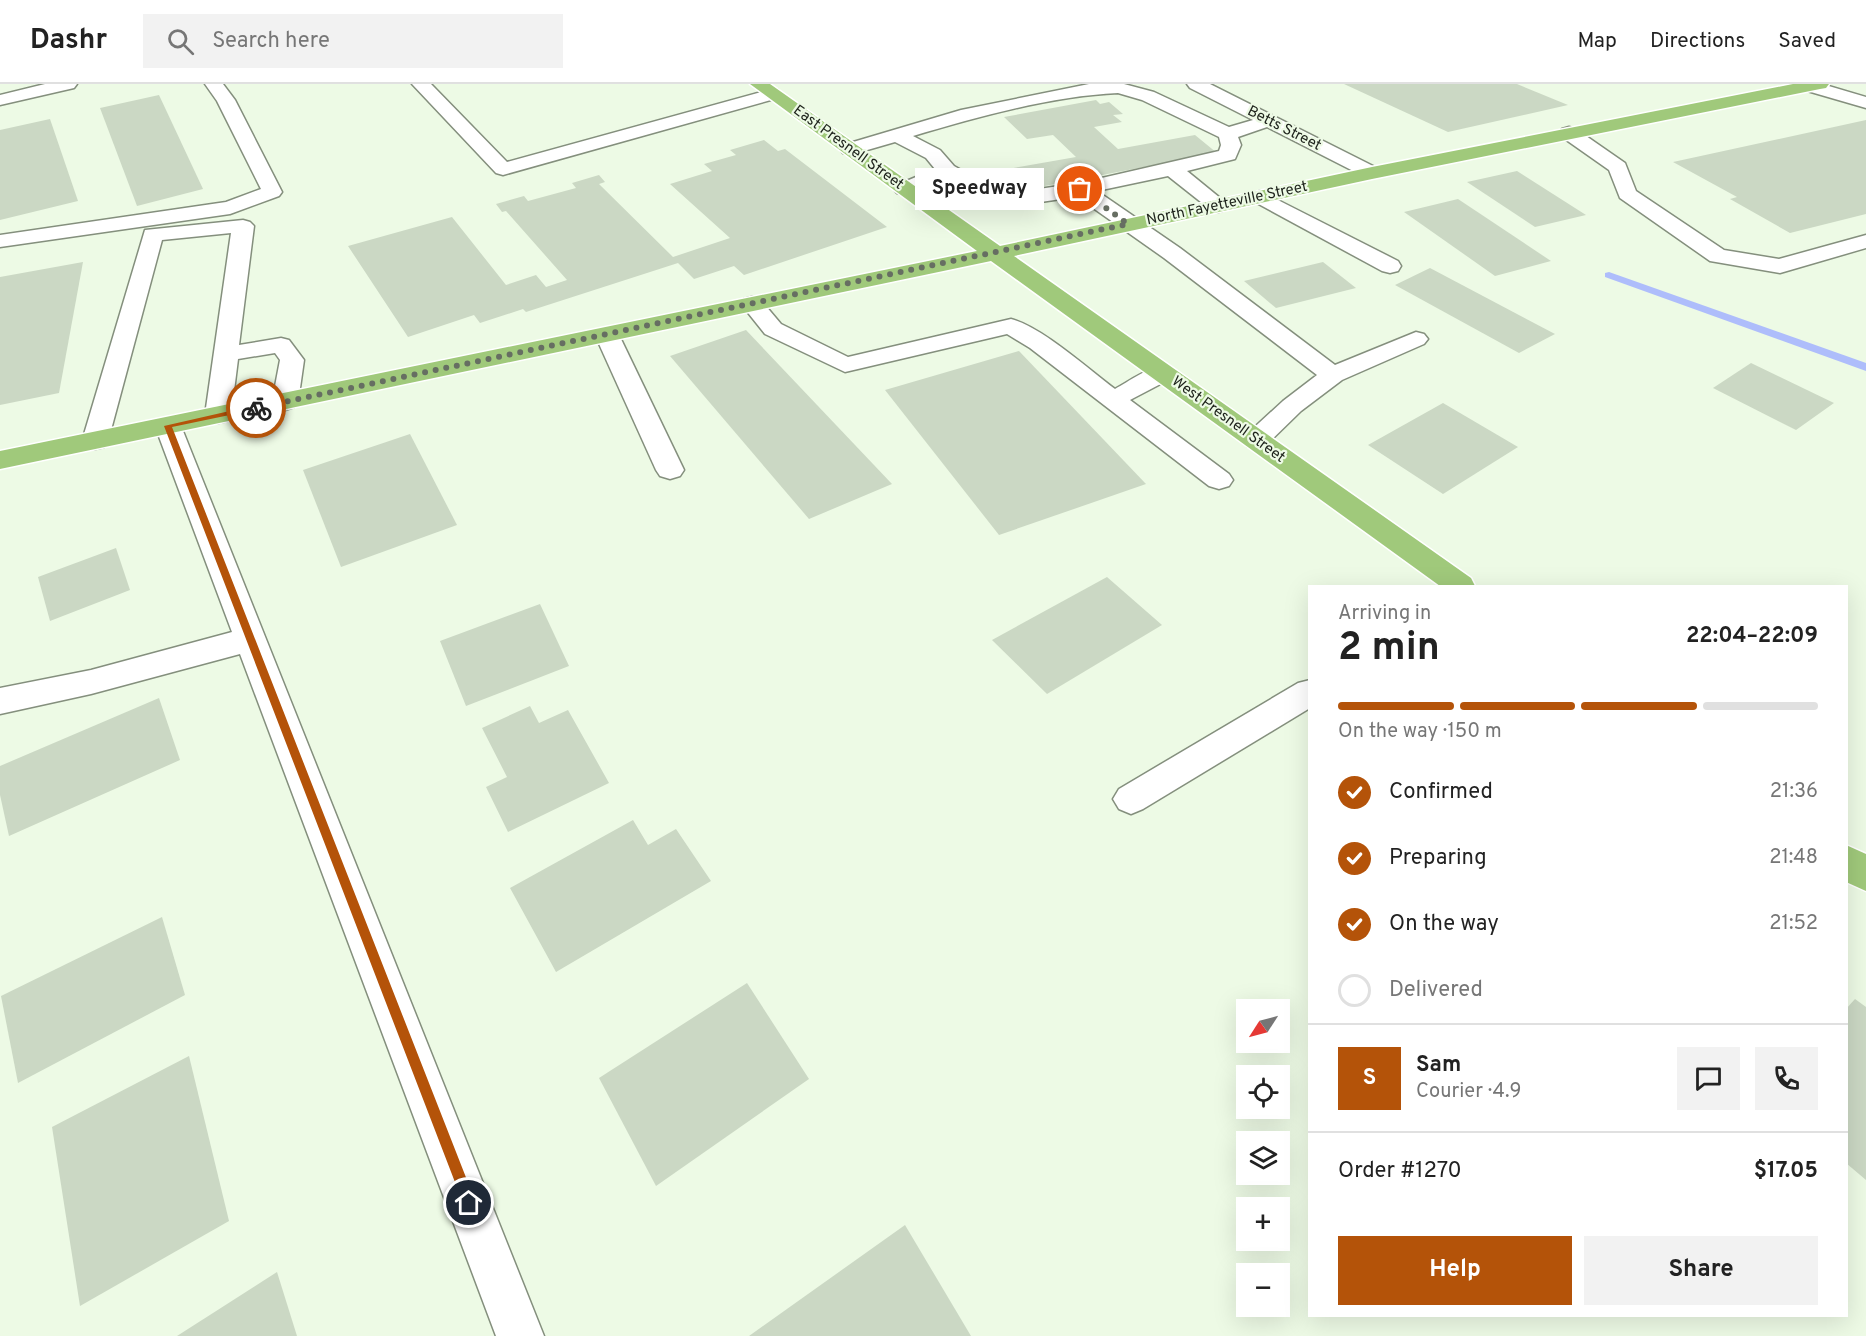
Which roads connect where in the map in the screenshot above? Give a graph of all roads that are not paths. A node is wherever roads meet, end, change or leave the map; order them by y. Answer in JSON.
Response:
{"nodes":[{"id":1,"x":68,"y":84,"type":"edge"},
{"id":2,"x":214,"y":84,"type":"edge"},
{"id":3,"x":422,"y":84,"type":"edge"},
{"id":4,"x":1196,"y":84,"type":"edge"},
{"id":5,"x":1811,"y":85,"type":"edge"},
{"id":6,"x":765,"y":89,"type":"edge"},
{"id":7,"x":0,"y":100,"type":"edge"},
{"id":8,"x":1866,"y":103,"type":"edge"},
{"id":9,"x":1268,"y":121,"type":"junction"},
{"id":10,"x":1569,"y":133,"type":"junction"},
{"id":11,"x":1228,"y":135,"type":"junction"},
{"id":12,"x":898,"y":136,"type":"junction"},
{"id":13,"x":850,"y":149,"type":"junction"},
{"id":14,"x":1172,"y":169,"type":"junction"},
{"id":15,"x":947,"y":170,"type":"junction"},
{"id":16,"x":1372,"y":173,"type":"junction"},
{"id":17,"x":904,"y":189,"type":"junction"},
{"id":18,"x":1080,"y":189,"type":"junction"},
{"id":19,"x":1260,"y":197,"type":"junction"},
{"id":20,"x":1218,"y":206,"type":"junction"},
{"id":21,"x":1128,"y":224,"type":"junction"},
{"id":22,"x":0,"y":241,"type":"edge"},
{"id":23,"x":1866,"y":241,"type":"edge"},
{"id":24,"x":996,"y":253,"type":"junction"},
{"id":25,"x":1390,"y":266,"type":"dead end"},
{"id":26,"x":752,"y":304,"type":"junction"},
{"id":27,"x":607,"y":334,"type":"junction"},
{"id":28,"x":1416,"y":339,"type":"dead end"},
{"id":29,"x":226,"y":354,"type":"junction"},
{"id":30,"x":1163,"y":373,"type":"junction"},
{"id":31,"x":1333,"y":375,"type":"junction"},
{"id":32,"x":1114,"y":399,"type":"junction"},
{"id":33,"x":285,"y":402,"type":"junction"},
{"id":34,"x":218,"y":415,"type":"junction"},
{"id":35,"x":168,"y":426,"type":"junction"},
{"id":36,"x":1256,"y":440,"type":"junction"},
{"id":37,"x":95,"y":441,"type":"junction"},
{"id":38,"x":0,"y":460,"type":"edge"},
{"id":39,"x":670,"y":470,"type":"dead end"},
{"id":40,"x":1219,"y":480,"type":"dead end"},
{"id":41,"x":1459,"y":585,"type":"edge"},
{"id":42,"x":251,"y":639,"type":"junction"},
{"id":43,"x":1308,"y":693,"type":"edge"},
{"id":44,"x":0,"y":701,"type":"edge"},
{"id":45,"x":1131,"y":800,"type":"dead end"},
{"id":46,"x":1848,"y":862,"type":"edge"},
{"id":47,"x":1866,"y":875,"type":"edge"},
{"id":48,"x":520,"y":1336,"type":"edge"}],
"edges":[{"from":1,"to":7,"type":"street"},
{"from":2,"to":22,"type":"street"},
{"from":3,"to":6,"type":"street"},
{"from":4,"to":9,"type":"street","name":"Betts Street"},
{"from":5,"to":8,"type":"street"},
{"from":5,"to":10,"type":"main road","name":"North Fayetteville Street"},
{"from":6,"to":13,"type":"main road","name":"East Presnell Street"},
{"from":9,"to":11,"type":"street"},
{"from":9,"to":16,"type":"street","name":"Betts Street"},
{"from":10,"to":16,"type":"main road","name":"North Fayetteville Street"},
{"from":10,"to":23,"type":"street"},
{"from":11,"to":12,"type":"street"},
{"from":11,"to":14,"type":"street"},
{"from":12,"to":13,"type":"street"},
{"from":12,"to":15,"type":"street"},
{"from":13,"to":17,"type":"main road","name":"East Presnell Street"},
{"from":14,"to":18,"type":"street"},
{"from":14,"to":20,"type":"street"},
{"from":15,"to":17,"type":"street"},
{"from":15,"to":18,"type":"street"},
{"from":16,"to":19,"type":"main road","name":"North Fayetteville Street"},
{"from":17,"to":24,"type":"main road","name":"East Presnell Street"},
{"from":18,"to":21,"type":"street"},
{"from":19,"to":20,"type":"main road","name":"North Fayetteville Street"},
{"from":19,"to":25,"type":"street"},
{"from":20,"to":21,"type":"main road","name":"North Fayetteville Street"},
{"from":21,"to":24,"type":"main road","name":"North Fayetteville Street"},
{"from":21,"to":31,"type":"street"},
{"from":24,"to":26,"type":"main road","name":"North Fayetteville Street"},
{"from":24,"to":30,"type":"main road","name":"West Presnell Street"},
{"from":26,"to":27,"type":"main road","name":"North Fayetteville Street"},
{"from":26,"to":32,"type":"street"},
{"from":27,"to":33,"type":"main road","name":"North Fayetteville Street"},
{"from":27,"to":39,"type":"street"},
{"from":28,"to":31,"type":"street"},
{"from":29,"to":33,"type":"street"},
{"from":29,"to":34,"type":"street"},
{"from":29,"to":37,"type":"street"},
{"from":30,"to":32,"type":"street"},
{"from":30,"to":36,"type":"main road","name":"West Presnell Street"},
{"from":31,"to":36,"type":"street"},
{"from":32,"to":40,"type":"street"},
{"from":33,"to":34,"type":"main road","name":"North Fayetteville Street"},
{"from":34,"to":35,"type":"main road","name":"North Fayetteville Street"},
{"from":35,"to":37,"type":"main road","name":"North Fayetteville Street"},
{"from":35,"to":42,"type":"street"},
{"from":36,"to":41,"type":"main road","name":"West Presnell Street"},
{"from":37,"to":38,"type":"main road","name":"North Fayetteville Street"},
{"from":42,"to":44,"type":"street"},
{"from":42,"to":48,"type":"street"},
{"from":43,"to":45,"type":"street"},
{"from":46,"to":47,"type":"main road"}]}
